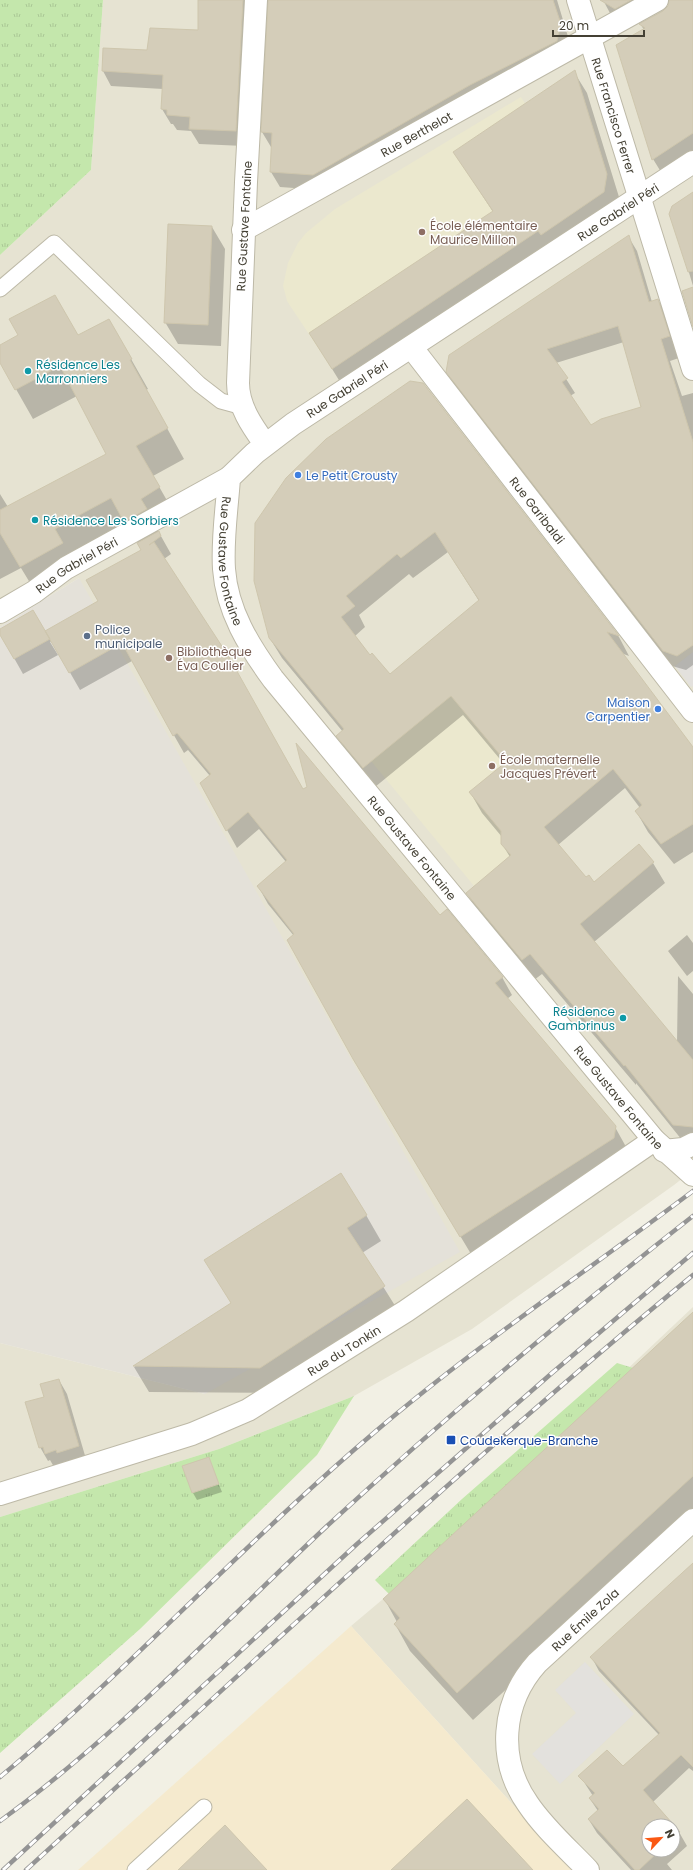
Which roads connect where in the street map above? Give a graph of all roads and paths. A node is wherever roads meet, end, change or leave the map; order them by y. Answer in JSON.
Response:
{"nodes":[{"id":1,"x":256,"y":0,"type":"edge"},
{"id":2,"x":578,"y":0,"type":"edge"},
{"id":3,"x":657,"y":0,"type":"edge"},
{"id":4,"x":590,"y":38,"type":"junction"},
{"id":5,"x":693,"y":162,"type":"edge"},
{"id":6,"x":639,"y":198,"type":"junction"},
{"id":7,"x":243,"y":230,"type":"junction"},
{"id":8,"x":0,"y":290,"type":"edge"},
{"id":9,"x":412,"y":348,"type":"junction"},
{"id":10,"x":693,"y":369,"type":"edge"},
{"id":11,"x":243,"y":407,"type":"junction"},
{"id":12,"x":265,"y":444,"type":"junction"},
{"id":13,"x":229,"y":478,"type":"junction"},
{"id":14,"x":0,"y":612,"type":"edge"},
{"id":15,"x":692,"y":706,"type":"edge"},
{"id":16,"x":693,"y":1144,"type":"edge"},
{"id":17,"x":659,"y":1145,"type":"junction"},
{"id":18,"x":693,"y":1175,"type":"edge"},
{"id":19,"x":0,"y":1494,"type":"edge"},
{"id":20,"x":692,"y":1521,"type":"edge"},
{"id":21,"x":204,"y":1807,"type":"dead end"},
{"id":22,"x":135,"y":1870,"type":"edge"},
{"id":23,"x":588,"y":1870,"type":"edge"}],
"edges":[{"from":1,"to":7,"type":"street","name":"Rue Gustave Fontaine"},
{"from":2,"to":4,"type":"street","name":"Rue Francisco Ferrer"},
{"from":3,"to":4,"type":"street","name":"Rue Berthelot"},
{"from":4,"to":6,"type":"street","name":"Rue Francisco Ferrer"},
{"from":4,"to":7,"type":"street","name":"Rue Berthelot"},
{"from":5,"to":6,"type":"street","name":"Rue Gabriel Péri"},
{"from":6,"to":9,"type":"street","name":"Rue Gabriel Péri"},
{"from":6,"to":10,"type":"street","name":"Rue Francisco Ferrer"},
{"from":7,"to":11,"type":"street","name":"Rue Gustave Fontaine"},
{"from":8,"to":11,"type":"lane"},
{"from":9,"to":12,"type":"street","name":"Rue Gabriel Péri"},
{"from":9,"to":15,"type":"street","name":"Rue Garibaldi"},
{"from":11,"to":12,"type":"street","name":"Rue Gustave Fontaine"},
{"from":12,"to":13,"type":"street","name":"Rue Gabriel Péri"},
{"from":13,"to":14,"type":"street","name":"Rue Gabriel Péri"},
{"from":13,"to":17,"type":"street","name":"Rue Gustave Fontaine"},
{"from":16,"to":17,"type":"street"},
{"from":17,"to":18,"type":"street","name":"Rue Gustave Fontaine"},
{"from":17,"to":19,"type":"street","name":"Rue du Tonkin"},
{"from":20,"to":23,"type":"street","name":"Rue Émile Zola"},
{"from":21,"to":22,"type":"lane"}]}
